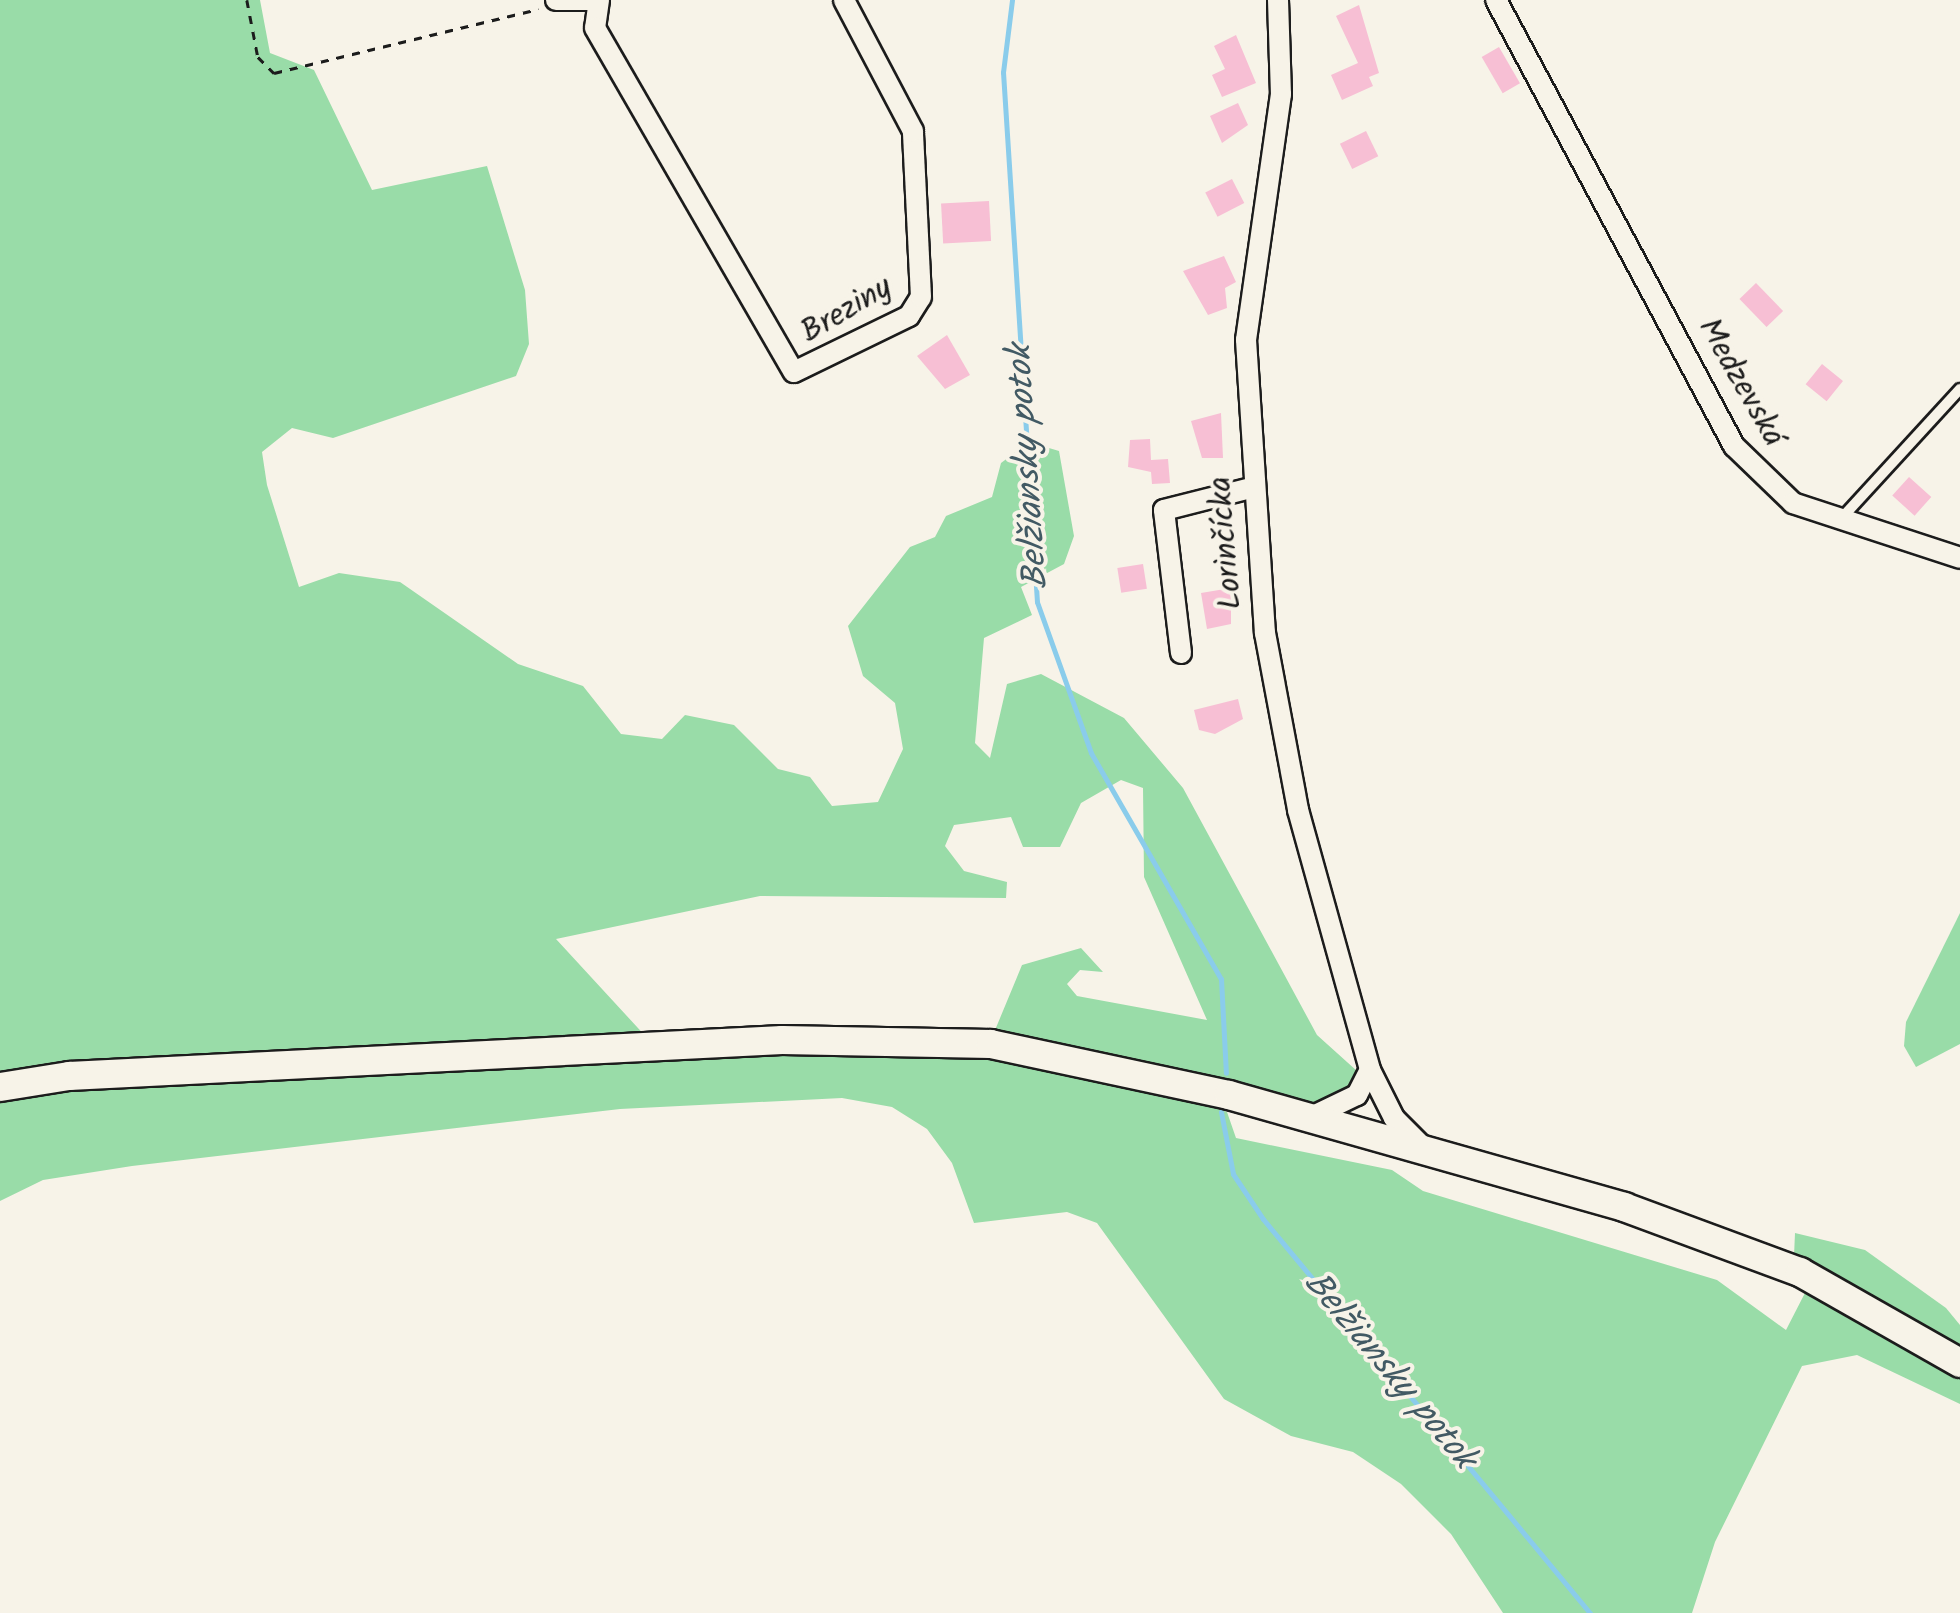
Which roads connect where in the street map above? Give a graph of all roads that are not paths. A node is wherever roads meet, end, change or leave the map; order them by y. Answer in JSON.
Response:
{"nodes":[{"id":1,"x":590,"y":0,"type":"edge"},
{"id":2,"x":598,"y":0,"type":"edge"},
{"id":3,"x":844,"y":0,"type":"edge"},
{"id":4,"x":1278,"y":0,"type":"edge"},
{"id":5,"x":1496,"y":0,"type":"edge"},
{"id":6,"x":558,"y":1,"type":"edge"},
{"id":7,"x":1960,"y":389,"type":"edge"},
{"id":8,"x":1251,"y":488,"type":"junction"},
{"id":9,"x":1839,"y":521,"type":"junction"},
{"id":10,"x":1960,"y":558,"type":"edge"},
{"id":11,"x":1181,"y":653,"type":"dead end"},
{"id":12,"x":1367,"y":1080,"type":"junction"},
{"id":13,"x":0,"y":1087,"type":"edge"},
{"id":14,"x":1384,"y":1101,"type":"junction"},
{"id":15,"x":1309,"y":1118,"type":"junction"},
{"id":16,"x":1367,"y":1134,"type":"junction"},
{"id":17,"x":1428,"y":1151,"type":"junction"},
{"id":18,"x":1960,"y":1363,"type":"edge"}],
"edges":[{"from":1,"to":6,"type":"street"},
{"from":2,"to":3,"type":"street","name":"Breziny"},
{"from":4,"to":8,"type":"street","name":"Lorinčícka"},
{"from":5,"to":9,"type":"street","name":"Medzevská"},
{"from":7,"to":9,"type":"lane"},
{"from":8,"to":11,"type":"street"},
{"from":8,"to":12,"type":"street","name":"Lorinčícka"},
{"from":9,"to":10,"type":"street","name":"Medzevská"},
{"from":12,"to":14,"type":"street"},
{"from":12,"to":15,"type":"street"},
{"from":12,"to":16,"type":"street"},
{"from":13,"to":15,"type":"main road"},
{"from":14,"to":16,"type":"street"},
{"from":14,"to":17,"type":"street"},
{"from":15,"to":16,"type":"main road"},
{"from":16,"to":17,"type":"main road"},
{"from":17,"to":18,"type":"main road"}]}
